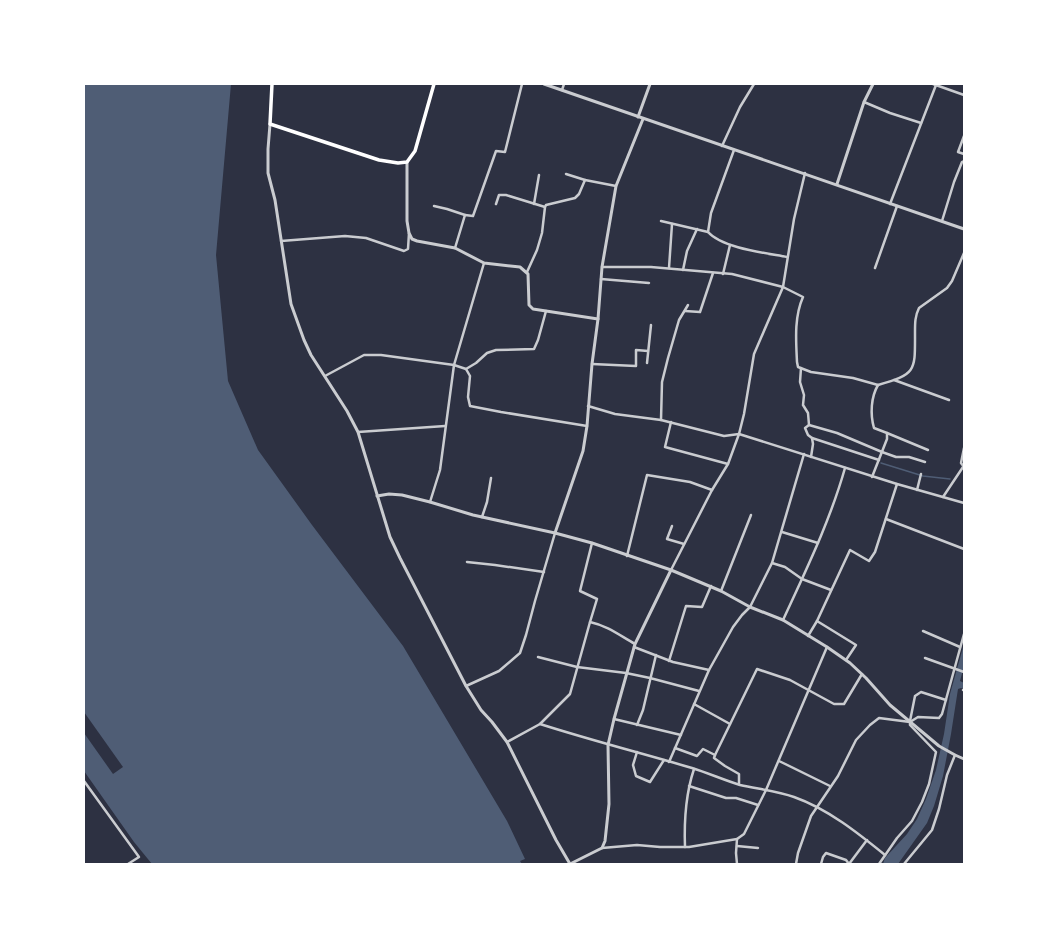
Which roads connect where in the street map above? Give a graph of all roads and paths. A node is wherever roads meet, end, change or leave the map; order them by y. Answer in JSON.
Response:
{"nodes":[{"id":1,"x":272,"y":84,"type":"edge"},
{"id":2,"x":434,"y":84,"type":"edge"},
{"id":3,"x":522,"y":84,"type":"edge"},
{"id":4,"x":544,"y":84,"type":"edge"},
{"id":5,"x":564,"y":84,"type":"edge"},
{"id":6,"x":650,"y":84,"type":"edge"},
{"id":7,"x":754,"y":84,"type":"edge"},
{"id":8,"x":873,"y":84,"type":"edge"},
{"id":9,"x":935,"y":84,"type":"edge"},
{"id":10,"x":562,"y":90,"type":"junction"},
{"id":11,"x":964,"y":95,"type":"edge"},
{"id":12,"x":864,"y":102,"type":"junction"},
{"id":13,"x":638,"y":117,"type":"junction"},
{"id":14,"x":643,"y":119,"type":"junction"},
{"id":15,"x":921,"y":123,"type":"junction"},
{"id":16,"x":270,"y":124,"type":"junction"},
{"id":17,"x":964,"y":136,"type":"edge"},
{"id":18,"x":722,"y":146,"type":"junction"},
{"id":19,"x":734,"y":150,"type":"junction"},
{"id":20,"x":964,"y":154,"type":"edge"},
{"id":21,"x":964,"y":161,"type":"edge"},
{"id":22,"x":407,"y":162,"type":"junction"},
{"id":23,"x":566,"y":174,"type":"dead end"},
{"id":24,"x":805,"y":174,"type":"junction"},
{"id":25,"x":539,"y":175,"type":"dead end"},
{"id":26,"x":585,"y":180,"type":"junction"},
{"id":27,"x":836,"y":184,"type":"junction"},
{"id":28,"x":616,"y":186,"type":"junction"},
{"id":29,"x":496,"y":204,"type":"dead end"},
{"id":30,"x":534,"y":204,"type":"junction"},
{"id":31,"x":890,"y":204,"type":"junction"},
{"id":32,"x":434,"y":206,"type":"dead end"},
{"id":33,"x":897,"y":206,"type":"junction"},
{"id":34,"x":545,"y":207,"type":"junction"},
{"id":35,"x":465,"y":215,"type":"junction"},
{"id":36,"x":661,"y":221,"type":"dead end"},
{"id":37,"x":942,"y":221,"type":"junction"},
{"id":38,"x":672,"y":224,"type":"junction"},
{"id":39,"x":697,"y":229,"type":"junction"},
{"id":40,"x":964,"y":229,"type":"edge"},
{"id":41,"x":708,"y":232,"type":"junction"},
{"id":42,"x":409,"y":233,"type":"junction"},
{"id":43,"x":281,"y":241,"type":"junction"},
{"id":44,"x":730,"y":245,"type":"junction"},
{"id":45,"x":455,"y":248,"type":"junction"},
{"id":46,"x":964,"y":253,"type":"edge"},
{"id":47,"x":788,"y":257,"type":"junction"},
{"id":48,"x":484,"y":263,"type":"junction"},
{"id":49,"x":602,"y":267,"type":"junction"},
{"id":50,"x":669,"y":268,"type":"junction"},
{"id":51,"x":875,"y":268,"type":"dead end"},
{"id":52,"x":683,"y":270,"type":"junction"},
{"id":53,"x":527,"y":272,"type":"junction"},
{"id":54,"x":713,"y":272,"type":"junction"},
{"id":55,"x":722,"y":274,"type":"junction"},
{"id":56,"x":601,"y":280,"type":"junction"},
{"id":57,"x":649,"y":283,"type":"dead end"},
{"id":58,"x":783,"y":287,"type":"junction"},
{"id":59,"x":688,"y":306,"type":"dead end"},
{"id":60,"x":546,"y":311,"type":"junction"},
{"id":61,"x":685,"y":311,"type":"junction"},
{"id":62,"x":598,"y":319,"type":"junction"},
{"id":63,"x":651,"y":325,"type":"dead end"},
{"id":64,"x":648,"y":351,"type":"junction"},
{"id":65,"x":647,"y":363,"type":"dead end"},
{"id":66,"x":592,"y":364,"type":"junction"},
{"id":67,"x":454,"y":365,"type":"junction"},
{"id":68,"x":801,"y":368,"type":"junction"},
{"id":69,"x":466,"y":369,"type":"junction"},
{"id":70,"x":325,"y":376,"type":"junction"},
{"id":71,"x":893,"y":380,"type":"junction"},
{"id":72,"x":878,"y":385,"type":"junction"},
{"id":73,"x":949,"y":400,"type":"dead end"},
{"id":74,"x":588,"y":406,"type":"junction"},
{"id":75,"x":661,"y":420,"type":"junction"},
{"id":76,"x":671,"y":422,"type":"junction"},
{"id":77,"x":809,"y":425,"type":"junction"},
{"id":78,"x":445,"y":426,"type":"junction"},
{"id":79,"x":587,"y":426,"type":"junction"},
{"id":80,"x":358,"y":432,"type":"junction"},
{"id":81,"x":887,"y":433,"type":"junction"},
{"id":82,"x":738,"y":434,"type":"junction"},
{"id":83,"x":812,"y":438,"type":"junction"},
{"id":84,"x":964,"y":448,"type":"edge"},
{"id":85,"x":928,"y":450,"type":"dead end"},
{"id":86,"x":882,"y":452,"type":"junction"},
{"id":87,"x":804,"y":454,"type":"junction"},
{"id":88,"x":811,"y":457,"type":"junction"},
{"id":89,"x":879,"y":460,"type":"junction"},
{"id":90,"x":924,"y":462,"type":"dead end"},
{"id":91,"x":728,"y":464,"type":"junction"},
{"id":92,"x":964,"y":467,"type":"edge"},
{"id":93,"x":845,"y":468,"type":"junction"},
{"id":94,"x":921,"y":475,"type":"dead end"},
{"id":95,"x":872,"y":477,"type":"junction"},
{"id":96,"x":491,"y":478,"type":"dead end"},
{"id":97,"x":897,"y":484,"type":"junction"},
{"id":98,"x":712,"y":490,"type":"junction"},
{"id":99,"x":917,"y":490,"type":"junction"},
{"id":100,"x":377,"y":496,"type":"junction"},
{"id":101,"x":943,"y":497,"type":"junction"},
{"id":102,"x":430,"y":502,"type":"junction"},
{"id":103,"x":964,"y":503,"type":"edge"},
{"id":104,"x":751,"y":514,"type":"dead end"},
{"id":105,"x":482,"y":517,"type":"junction"},
{"id":106,"x":886,"y":519,"type":"junction"},
{"id":107,"x":672,"y":526,"type":"dead end"},
{"id":108,"x":782,"y":532,"type":"junction"},
{"id":109,"x":555,"y":533,"type":"junction"},
{"id":110,"x":818,"y":543,"type":"junction"},
{"id":111,"x":592,"y":544,"type":"junction"},
{"id":112,"x":684,"y":544,"type":"junction"},
{"id":113,"x":964,"y":549,"type":"edge"},
{"id":114,"x":627,"y":556,"type":"junction"},
{"id":115,"x":466,"y":562,"type":"dead end"},
{"id":116,"x":772,"y":563,"type":"junction"},
{"id":117,"x":671,"y":570,"type":"junction"},
{"id":118,"x":544,"y":572,"type":"junction"},
{"id":119,"x":802,"y":579,"type":"junction"},
{"id":120,"x":711,"y":586,"type":"junction"},
{"id":121,"x":831,"y":590,"type":"junction"},
{"id":122,"x":721,"y":591,"type":"junction"},
{"id":123,"x":750,"y":607,"type":"junction"},
{"id":124,"x":783,"y":620,"type":"junction"},
{"id":125,"x":817,"y":621,"type":"junction"},
{"id":126,"x":590,"y":622,"type":"junction"},
{"id":127,"x":923,"y":631,"type":"dead end"},
{"id":128,"x":964,"y":634,"type":"edge"},
{"id":129,"x":807,"y":636,"type":"junction"},
{"id":130,"x":634,"y":646,"type":"junction"},
{"id":131,"x":827,"y":647,"type":"junction"},
{"id":132,"x":960,"y":647,"type":"junction"},
{"id":133,"x":656,"y":655,"type":"junction"},
{"id":134,"x":538,"y":657,"type":"dead end"},
{"id":135,"x":925,"y":658,"type":"dead end"},
{"id":136,"x":669,"y":660,"type":"junction"},
{"id":137,"x":846,"y":660,"type":"junction"},
{"id":138,"x":577,"y":666,"type":"junction"},
{"id":139,"x":956,"y":669,"type":"junction"},
{"id":140,"x":709,"y":670,"type":"junction"},
{"id":141,"x":964,"y":672,"type":"edge"},
{"id":142,"x":626,"y":673,"type":"junction"},
{"id":143,"x":862,"y":674,"type":"junction"},
{"id":144,"x":650,"y":678,"type":"junction"},
{"id":145,"x":466,"y":686,"type":"junction"},
{"id":146,"x":809,"y":689,"type":"junction"},
{"id":147,"x":699,"y":691,"type":"junction"},
{"id":148,"x":946,"y":700,"type":"junction"},
{"id":149,"x":694,"y":704,"type":"junction"},
{"id":150,"x":614,"y":719,"type":"junction"},
{"id":151,"x":910,"y":722,"type":"junction"},
{"id":152,"x":540,"y":724,"type":"junction"},
{"id":153,"x":730,"y":724,"type":"junction"},
{"id":154,"x":637,"y":725,"type":"junction"},
{"id":155,"x":681,"y":735,"type":"junction"},
{"id":156,"x":507,"y":742,"type":"junction"},
{"id":157,"x":608,"y":745,"type":"junction"},
{"id":158,"x":675,"y":748,"type":"junction"},
{"id":159,"x":637,"y":752,"type":"junction"},
{"id":160,"x":715,"y":755,"type":"junction"},
{"id":161,"x":955,"y":755,"type":"junction"},
{"id":162,"x":964,"y":759,"type":"edge"},
{"id":163,"x":664,"y":760,"type":"junction"},
{"id":164,"x":778,"y":761,"type":"junction"},
{"id":165,"x":670,"y":762,"type":"junction"},
{"id":166,"x":694,"y":769,"type":"junction"},
{"id":167,"x":84,"y":781,"type":"edge"},
{"id":168,"x":739,"y":784,"type":"junction"},
{"id":169,"x":689,"y":786,"type":"junction"},
{"id":170,"x":830,"y":786,"type":"junction"},
{"id":171,"x":766,"y":790,"type":"junction"},
{"id":172,"x":758,"y":805,"type":"junction"},
{"id":173,"x":816,"y":807,"type":"junction"},
{"id":174,"x":737,"y":839,"type":"junction"},
{"id":175,"x":867,"y":840,"type":"junction"},
{"id":176,"x":737,"y":846,"type":"junction"},
{"id":177,"x":685,"y":847,"type":"junction"},
{"id":178,"x":602,"y":848,"type":"junction"},
{"id":179,"x":758,"y":848,"type":"dead end"},
{"id":180,"x":886,"y":855,"type":"junction"},
{"id":181,"x":128,"y":864,"type":"edge"},
{"id":182,"x":570,"y":864,"type":"edge"},
{"id":183,"x":737,"y":864,"type":"edge"},
{"id":184,"x":796,"y":864,"type":"edge"},
{"id":185,"x":821,"y":864,"type":"edge"},
{"id":186,"x":849,"y":864,"type":"edge"},
{"id":187,"x":879,"y":864,"type":"edge"},
{"id":188,"x":904,"y":864,"type":"edge"}],
"edges":[{"from":1,"to":16,"type":"main road"},
{"from":2,"to":22,"type":"main road"},
{"from":3,"to":35,"type":"street"},
{"from":4,"to":10,"type":"street"},
{"from":5,"to":10,"type":"street"},
{"from":6,"to":13,"type":"street"},
{"from":7,"to":18,"type":"street"},
{"from":8,"to":12,"type":"street"},
{"from":9,"to":11,"type":"street"},
{"from":9,"to":15,"type":"street"},
{"from":10,"to":13,"type":"street"},
{"from":12,"to":15,"type":"street"},
{"from":12,"to":27,"type":"street"},
{"from":13,"to":14,"type":"street"},
{"from":14,"to":18,"type":"street"},
{"from":14,"to":28,"type":"street"},
{"from":15,"to":31,"type":"street"},
{"from":16,"to":22,"type":"main road"},
{"from":16,"to":43,"type":"street"},
{"from":17,"to":20,"type":"street"},
{"from":18,"to":19,"type":"street"},
{"from":19,"to":24,"type":"street"},
{"from":19,"to":41,"type":"street"},
{"from":21,"to":37,"type":"street"},
{"from":22,"to":42,"type":"street"},
{"from":23,"to":26,"type":"street"},
{"from":24,"to":27,"type":"street"},
{"from":24,"to":47,"type":"street"},
{"from":25,"to":30,"type":"street"},
{"from":26,"to":28,"type":"street"},
{"from":26,"to":34,"type":"street"},
{"from":27,"to":31,"type":"street"},
{"from":28,"to":49,"type":"street"},
{"from":29,"to":30,"type":"street"},
{"from":30,"to":34,"type":"street"},
{"from":31,"to":33,"type":"street"},
{"from":32,"to":35,"type":"street"},
{"from":33,"to":37,"type":"street"},
{"from":33,"to":51,"type":"street"},
{"from":34,"to":53,"type":"street"},
{"from":35,"to":45,"type":"street"},
{"from":36,"to":38,"type":"street"},
{"from":37,"to":40,"type":"street"},
{"from":38,"to":39,"type":"street"},
{"from":38,"to":50,"type":"street"},
{"from":39,"to":41,"type":"street"},
{"from":39,"to":52,"type":"street"},
{"from":41,"to":44,"type":"street"},
{"from":42,"to":43,"type":"street"},
{"from":42,"to":45,"type":"street"},
{"from":43,"to":70,"type":"street"},
{"from":44,"to":47,"type":"street"},
{"from":44,"to":55,"type":"street"},
{"from":45,"to":48,"type":"street"},
{"from":46,"to":71,"type":"street"},
{"from":47,"to":58,"type":"street"},
{"from":48,"to":53,"type":"street"},
{"from":48,"to":67,"type":"street"},
{"from":49,"to":50,"type":"street"},
{"from":49,"to":56,"type":"street"},
{"from":50,"to":52,"type":"street"},
{"from":52,"to":54,"type":"street"},
{"from":53,"to":60,"type":"street"},
{"from":54,"to":55,"type":"street"},
{"from":54,"to":61,"type":"street"},
{"from":55,"to":58,"type":"street"},
{"from":56,"to":57,"type":"street"},
{"from":56,"to":62,"type":"street"},
{"from":58,"to":68,"type":"street"},
{"from":58,"to":82,"type":"street"},
{"from":59,"to":61,"type":"street"},
{"from":60,"to":62,"type":"street"},
{"from":60,"to":69,"type":"street"},
{"from":61,"to":75,"type":"street"},
{"from":62,"to":66,"type":"street"},
{"from":63,"to":64,"type":"street"},
{"from":64,"to":65,"type":"street"},
{"from":64,"to":66,"type":"street"},
{"from":66,"to":74,"type":"street"},
{"from":67,"to":69,"type":"street"},
{"from":67,"to":70,"type":"street"},
{"from":67,"to":78,"type":"street"},
{"from":68,"to":72,"type":"street"},
{"from":68,"to":77,"type":"street"},
{"from":69,"to":79,"type":"street"},
{"from":70,"to":80,"type":"street"},
{"from":71,"to":72,"type":"street"},
{"from":71,"to":73,"type":"street"},
{"from":72,"to":81,"type":"street"},
{"from":74,"to":75,"type":"street"},
{"from":74,"to":79,"type":"street"},
{"from":75,"to":76,"type":"street"},
{"from":76,"to":82,"type":"street"},
{"from":76,"to":91,"type":"street"},
{"from":77,"to":83,"type":"street"},
{"from":77,"to":86,"type":"street"},
{"from":78,"to":80,"type":"street"},
{"from":78,"to":102,"type":"street"},
{"from":79,"to":109,"type":"street"},
{"from":80,"to":100,"type":"street"},
{"from":81,"to":85,"type":"street"},
{"from":81,"to":86,"type":"street"},
{"from":82,"to":87,"type":"street"},
{"from":82,"to":91,"type":"street"},
{"from":83,"to":88,"type":"street"},
{"from":83,"to":89,"type":"street"},
{"from":84,"to":92,"type":"street"},
{"from":86,"to":89,"type":"street"},
{"from":86,"to":90,"type":"street"},
{"from":87,"to":88,"type":"street"},
{"from":87,"to":108,"type":"street"},
{"from":88,"to":93,"type":"street"},
{"from":89,"to":95,"type":"street"},
{"from":91,"to":98,"type":"street"},
{"from":92,"to":101,"type":"street"},
{"from":93,"to":95,"type":"street"},
{"from":93,"to":110,"type":"street"},
{"from":94,"to":99,"type":"street"},
{"from":95,"to":97,"type":"street"},
{"from":96,"to":105,"type":"street"},
{"from":97,"to":99,"type":"street"},
{"from":97,"to":106,"type":"street"},
{"from":98,"to":112,"type":"street"},
{"from":98,"to":114,"type":"street"},
{"from":99,"to":101,"type":"street"},
{"from":100,"to":102,"type":"street"},
{"from":100,"to":145,"type":"street"},
{"from":101,"to":103,"type":"street"},
{"from":102,"to":105,"type":"street"},
{"from":104,"to":122,"type":"street"},
{"from":105,"to":109,"type":"street"},
{"from":106,"to":113,"type":"street"},
{"from":106,"to":121,"type":"street"},
{"from":107,"to":112,"type":"street"},
{"from":108,"to":110,"type":"street"},
{"from":108,"to":116,"type":"street"},
{"from":109,"to":111,"type":"street"},
{"from":109,"to":118,"type":"street"},
{"from":110,"to":119,"type":"street"},
{"from":111,"to":114,"type":"street"},
{"from":111,"to":126,"type":"street"},
{"from":112,"to":117,"type":"street"},
{"from":114,"to":117,"type":"street"},
{"from":115,"to":118,"type":"street"},
{"from":116,"to":119,"type":"street"},
{"from":116,"to":123,"type":"street"},
{"from":117,"to":120,"type":"street"},
{"from":117,"to":130,"type":"street"},
{"from":118,"to":145,"type":"street"},
{"from":119,"to":121,"type":"street"},
{"from":119,"to":124,"type":"street"},
{"from":120,"to":122,"type":"street"},
{"from":120,"to":136,"type":"street"},
{"from":121,"to":125,"type":"street"},
{"from":122,"to":123,"type":"street"},
{"from":123,"to":124,"type":"street"},
{"from":123,"to":140,"type":"street"},
{"from":124,"to":129,"type":"street"},
{"from":125,"to":129,"type":"street"},
{"from":125,"to":137,"type":"street"},
{"from":126,"to":130,"type":"street"},
{"from":126,"to":138,"type":"street"},
{"from":127,"to":132,"type":"street"},
{"from":128,"to":132,"type":"street"},
{"from":129,"to":131,"type":"street"},
{"from":130,"to":133,"type":"street"},
{"from":130,"to":142,"type":"street"},
{"from":131,"to":137,"type":"street"},
{"from":131,"to":146,"type":"street"},
{"from":132,"to":139,"type":"street"},
{"from":133,"to":136,"type":"street"},
{"from":133,"to":144,"type":"street"},
{"from":134,"to":138,"type":"street"},
{"from":135,"to":139,"type":"street"},
{"from":136,"to":140,"type":"street"},
{"from":137,"to":143,"type":"street"},
{"from":138,"to":142,"type":"street"},
{"from":138,"to":152,"type":"street"},
{"from":139,"to":141,"type":"street"},
{"from":139,"to":148,"type":"street"},
{"from":140,"to":147,"type":"street"},
{"from":142,"to":144,"type":"street"},
{"from":142,"to":150,"type":"street"},
{"from":143,"to":146,"type":"street"},
{"from":143,"to":151,"type":"street"},
{"from":144,"to":147,"type":"street"},
{"from":144,"to":154,"type":"street"},
{"from":145,"to":156,"type":"street"},
{"from":146,"to":153,"type":"street"},
{"from":146,"to":164,"type":"street"},
{"from":147,"to":149,"type":"street"},
{"from":148,"to":151,"type":"street"},
{"from":148,"to":151,"type":"street"},
{"from":149,"to":153,"type":"street"},
{"from":149,"to":155,"type":"street"},
{"from":150,"to":154,"type":"street"},
{"from":150,"to":157,"type":"street"},
{"from":151,"to":161,"type":"street"},
{"from":151,"to":170,"type":"street"},
{"from":151,"to":180,"type":"street"},
{"from":152,"to":156,"type":"street"},
{"from":152,"to":157,"type":"street"},
{"from":153,"to":160,"type":"street"},
{"from":154,"to":155,"type":"street"},
{"from":155,"to":158,"type":"street"},
{"from":156,"to":182,"type":"street"},
{"from":157,"to":159,"type":"street"},
{"from":157,"to":178,"type":"street"},
{"from":158,"to":160,"type":"street"},
{"from":158,"to":165,"type":"street"},
{"from":159,"to":163,"type":"street"},
{"from":159,"to":163,"type":"street"},
{"from":160,"to":168,"type":"street"},
{"from":161,"to":162,"type":"street"},
{"from":161,"to":188,"type":"street"},
{"from":163,"to":165,"type":"street"},
{"from":164,"to":170,"type":"street"},
{"from":164,"to":171,"type":"street"},
{"from":165,"to":166,"type":"street"},
{"from":166,"to":168,"type":"street"},
{"from":166,"to":169,"type":"street"},
{"from":167,"to":181,"type":"street"},
{"from":168,"to":171,"type":"street"},
{"from":169,"to":172,"type":"street"},
{"from":169,"to":177,"type":"street"},
{"from":170,"to":173,"type":"street"},
{"from":171,"to":172,"type":"street"},
{"from":171,"to":173,"type":"street"},
{"from":172,"to":174,"type":"street"},
{"from":173,"to":175,"type":"street"},
{"from":173,"to":184,"type":"street"},
{"from":174,"to":176,"type":"street"},
{"from":174,"to":177,"type":"street"},
{"from":175,"to":180,"type":"street"},
{"from":175,"to":186,"type":"street"},
{"from":176,"to":179,"type":"street"},
{"from":176,"to":183,"type":"street"},
{"from":177,"to":178,"type":"street"},
{"from":178,"to":182,"type":"street"},
{"from":180,"to":187,"type":"street"},
{"from":185,"to":186,"type":"street"}]}
